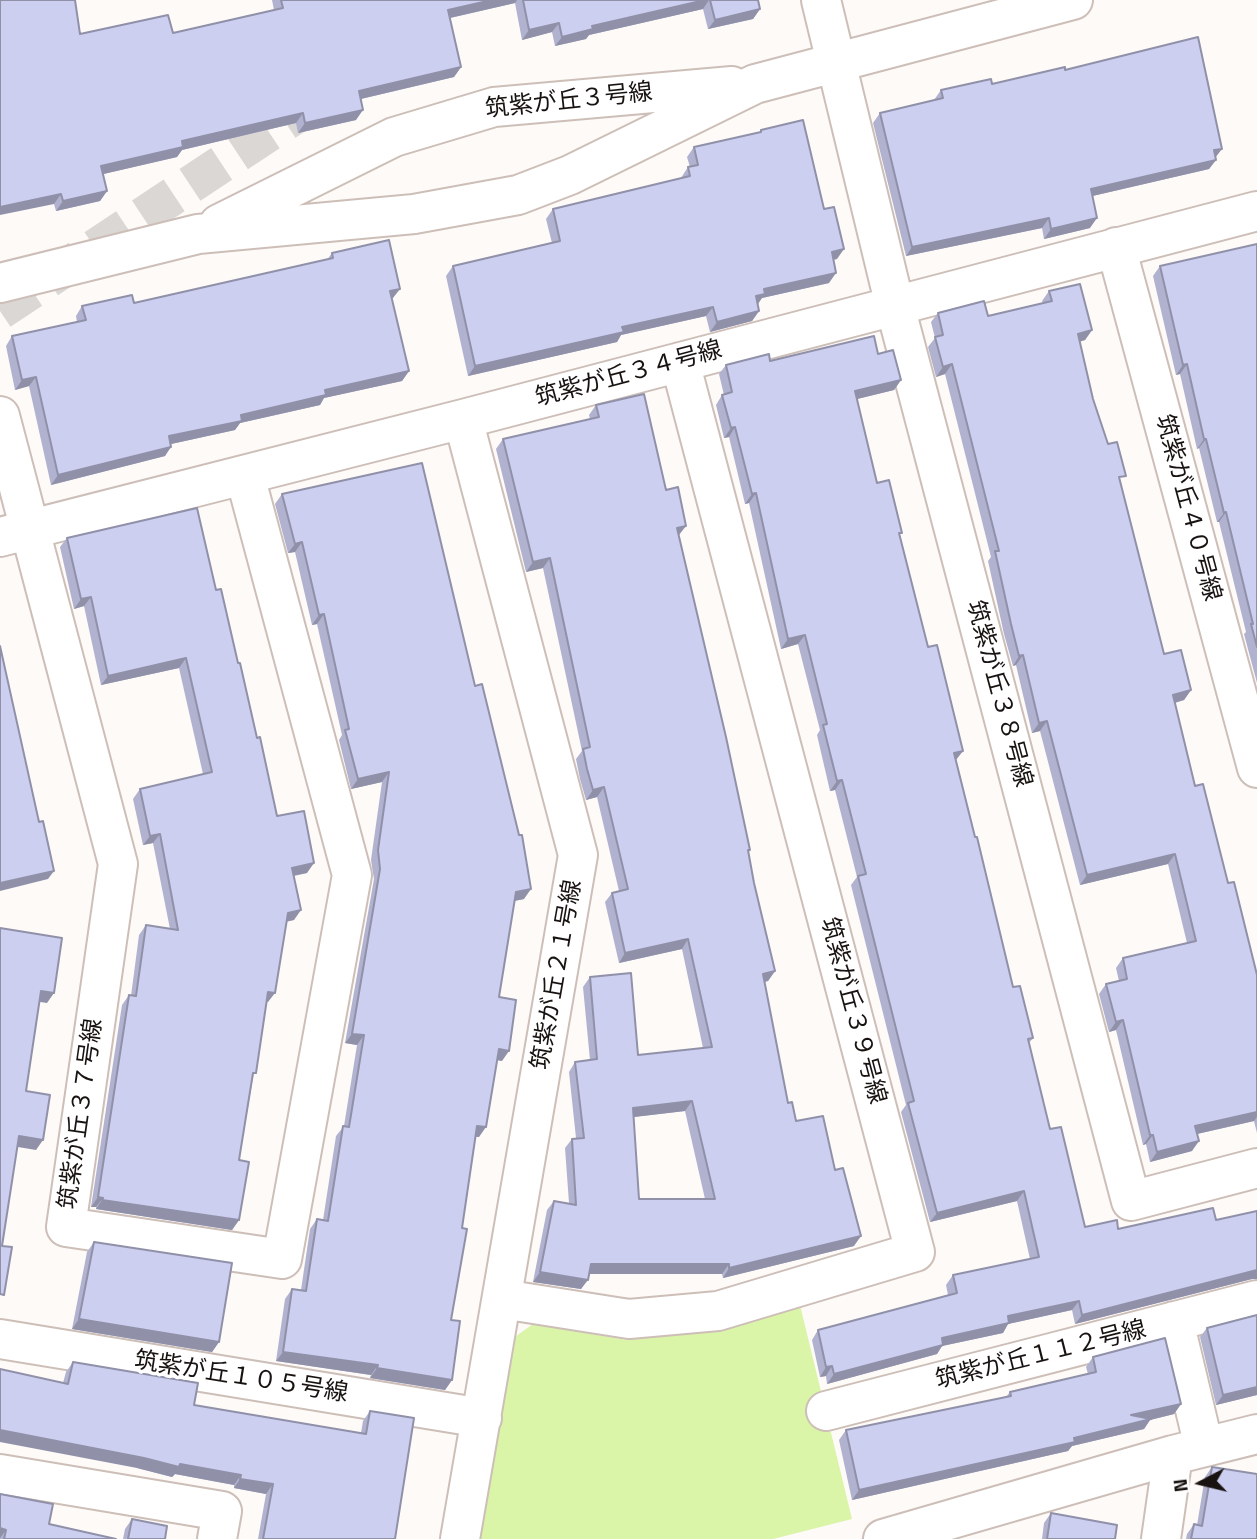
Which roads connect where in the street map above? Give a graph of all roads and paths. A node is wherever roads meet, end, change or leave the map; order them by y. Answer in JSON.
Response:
{"nodes":[{"id":1,"x":821,"y":0,"type":"edge"},
{"id":2,"x":1073,"y":0,"type":"edge"},
{"id":3,"x":838,"y":61,"type":"junction"},
{"id":4,"x":755,"y":84,"type":"junction"},
{"id":5,"x":1257,"y":211,"type":"edge"},
{"id":6,"x":198,"y":234,"type":"junction"},
{"id":7,"x":1116,"y":247,"type":"junction"},
{"id":8,"x":0,"y":283,"type":"edge"},
{"id":9,"x":895,"y":306,"type":"junction"},
{"id":10,"x":680,"y":362,"type":"junction"},
{"id":11,"x":0,"y":416,"type":"edge"},
{"id":12,"x":463,"y":419,"type":"junction"},
{"id":13,"x":245,"y":476,"type":"junction"},
{"id":14,"x":15,"y":533,"type":"edge"},
{"id":15,"x":1257,"y":768,"type":"edge"},
{"id":16,"x":1257,"y":1168,"type":"edge"},
{"id":17,"x":502,"y":1299,"type":"junction"},
{"id":18,"x":1257,"y":1300,"type":"edge"},
{"id":19,"x":1174,"y":1321,"type":"junction"},
{"id":20,"x":0,"y":1339,"type":"edge"},
{"id":21,"x":826,"y":1411,"type":"dead end"},
{"id":22,"x":482,"y":1418,"type":"junction"},
{"id":23,"x":1257,"y":1433,"type":"edge"},
{"id":24,"x":1189,"y":1451,"type":"junction"},
{"id":25,"x":0,"y":1474,"type":"edge"},
{"id":26,"x":900,"y":1537,"type":"edge"},
{"id":27,"x":217,"y":1539,"type":"edge"},
{"id":28,"x":460,"y":1539,"type":"edge"},
{"id":29,"x":1161,"y":1539,"type":"edge"}],
"edges":[{"from":1,"to":3,"type":"street","name":"筑紫が丘３８号線"},
{"from":2,"to":3,"type":"street","name":"筑紫が丘３号線"},
{"from":3,"to":4,"type":"street","name":"筑紫が丘３号線"},
{"from":3,"to":9,"type":"street","name":"筑紫が丘３８号線"},
{"from":4,"to":6,"type":"street","name":"筑紫が丘３号線"},
{"from":4,"to":6,"type":"street","name":"筑紫が丘３号線"},
{"from":5,"to":7,"type":"street","name":"筑紫が丘３４号線"},
{"from":6,"to":8,"type":"street","name":"筑紫が丘３号線"},
{"from":7,"to":9,"type":"street","name":"筑紫が丘３４号線"},
{"from":7,"to":15,"type":"street","name":"筑紫が丘４０号線"},
{"from":9,"to":10,"type":"street","name":"筑紫が丘３４号線"},
{"from":9,"to":16,"type":"street","name":"筑紫が丘３８号線"},
{"from":10,"to":12,"type":"street","name":"筑紫が丘３４号線"},
{"from":10,"to":17,"type":"street","name":"筑紫が丘３９号線"},
{"from":11,"to":14,"type":"street","name":"筑紫が丘３７号線"},
{"from":12,"to":13,"type":"street","name":"筑紫が丘３４号線"},
{"from":12,"to":17,"type":"street","name":"筑紫が丘２１号線"},
{"from":13,"to":14,"type":"street","name":"筑紫が丘３４号線"},
{"from":13,"to":14,"type":"street","name":"筑紫が丘３７号線"},
{"from":17,"to":22,"type":"street","name":"筑紫が丘２１号線"},
{"from":18,"to":19,"type":"street","name":"筑紫が丘１１２号線"},
{"from":19,"to":21,"type":"street","name":"筑紫が丘１１２号線"},
{"from":19,"to":24,"type":"street"},
{"from":20,"to":22,"type":"street","name":"筑紫が丘１０５号線"},
{"from":22,"to":28,"type":"street","name":"筑紫が丘２１号線"},
{"from":23,"to":24,"type":"street"},
{"from":24,"to":26,"type":"street"},
{"from":24,"to":29,"type":"street"},
{"from":25,"to":27,"type":"street"}]}
